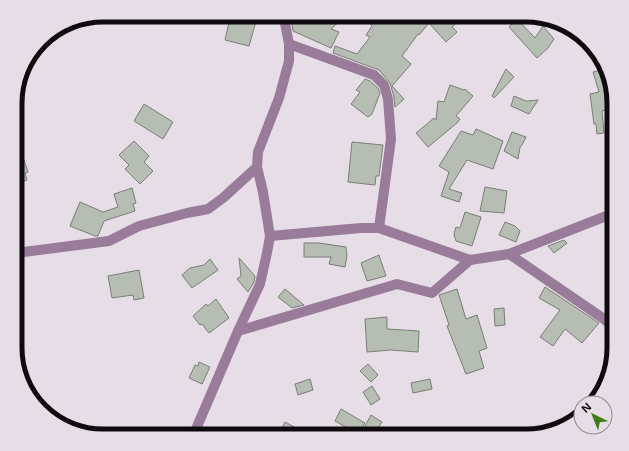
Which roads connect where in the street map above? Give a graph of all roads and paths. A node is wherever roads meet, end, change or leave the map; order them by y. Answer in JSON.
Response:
{"nodes":[{"id":1,"x":285,"y":22,"type":"edge"},
{"id":2,"x":289,"y":44,"type":"junction"},
{"id":3,"x":257,"y":167,"type":"junction"},
{"id":4,"x":607,"y":215,"type":"edge"},
{"id":5,"x":379,"y":228,"type":"junction"},
{"id":6,"x":270,"y":236,"type":"junction"},
{"id":7,"x":22,"y":252,"type":"edge"},
{"id":8,"x":509,"y":254,"type":"junction"},
{"id":9,"x":470,"y":260,"type":"junction"},
{"id":10,"x":607,"y":322,"type":"edge"},
{"id":11,"x":238,"y":331,"type":"junction"},
{"id":12,"x":196,"y":429,"type":"edge"}],
"edges":[{"from":1,"to":2,"type":"street"},
{"from":2,"to":3,"type":"street"},
{"from":2,"to":5,"type":"street"},
{"from":3,"to":6,"type":"street"},
{"from":3,"to":7,"type":"street"},
{"from":4,"to":8,"type":"street"},
{"from":5,"to":6,"type":"street"},
{"from":5,"to":9,"type":"street"},
{"from":6,"to":11,"type":"street"},
{"from":8,"to":9,"type":"street"},
{"from":8,"to":10,"type":"street"},
{"from":9,"to":11,"type":"street"},
{"from":11,"to":12,"type":"street"}]}
